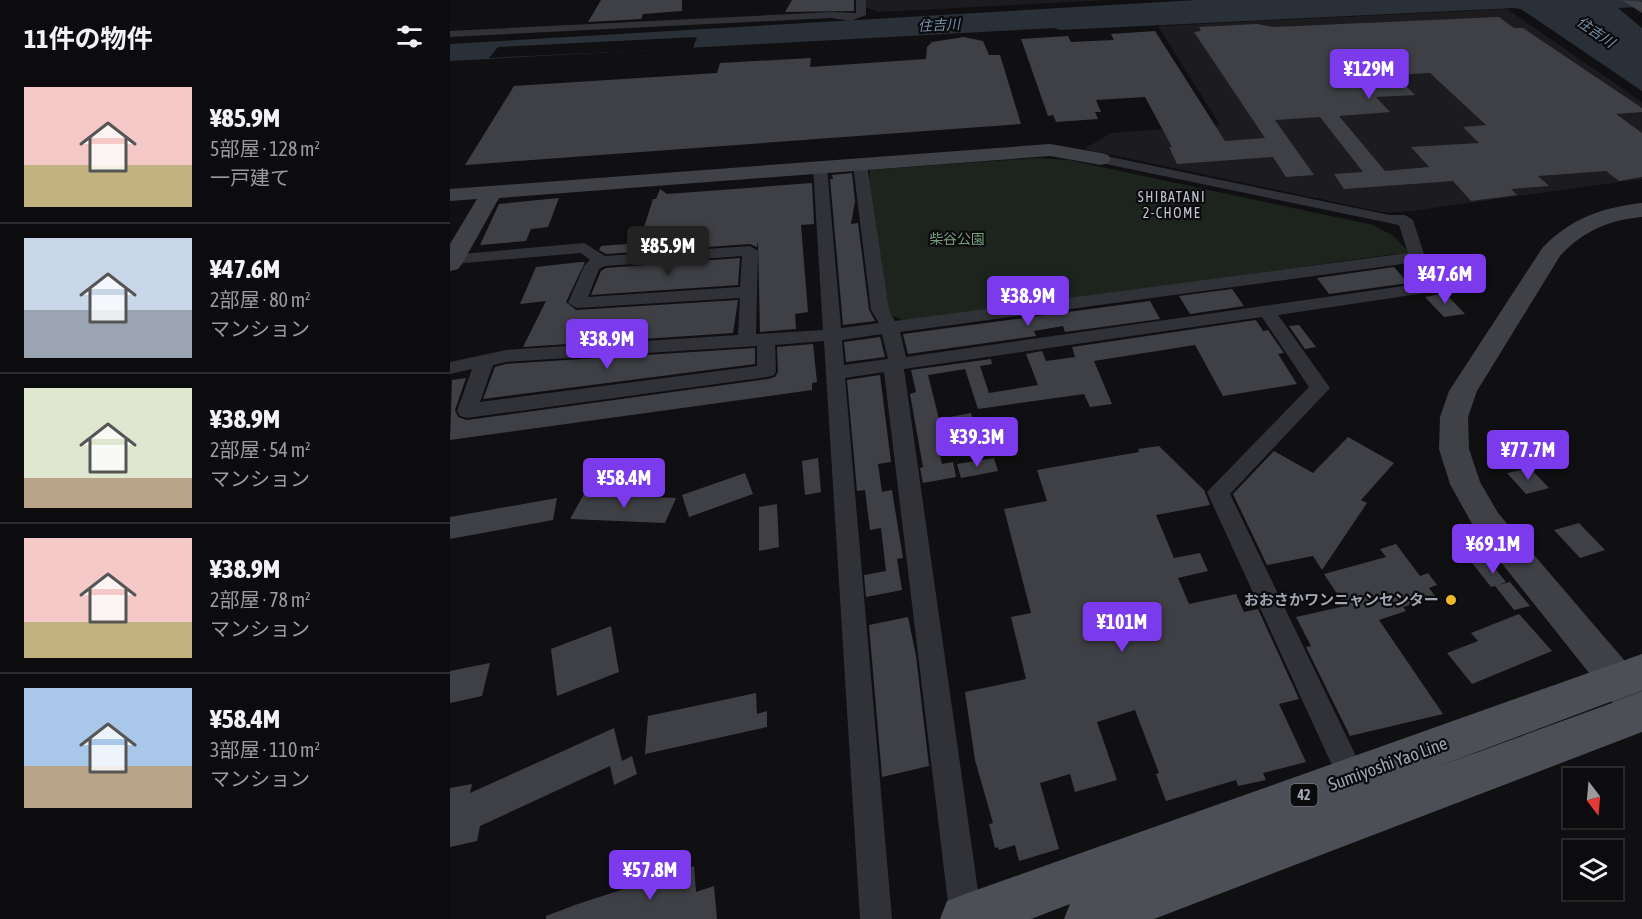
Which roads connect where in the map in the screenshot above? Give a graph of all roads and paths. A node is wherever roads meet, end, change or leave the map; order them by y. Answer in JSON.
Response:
{"nodes":[{"id":1,"x":861,"y":0,"type":"edge"},
{"id":2,"x":1629,"y":0,"type":"edge"},
{"id":3,"x":1642,"y":8,"type":"edge"},
{"id":4,"x":450,"y":34,"type":"edge"},
{"id":5,"x":1101,"y":159,"type":"joint"},
{"id":6,"x":860,"y":165,"type":"junction"},
{"id":7,"x":820,"y":168,"type":"junction"},
{"id":8,"x":492,"y":192,"type":"junction"},
{"id":9,"x":450,"y":195,"type":"edge"},
{"id":10,"x":1642,"y":210,"type":"edge"},
{"id":11,"x":602,"y":261,"type":"junction"},
{"id":12,"x":451,"y":262,"type":"edge"},
{"id":13,"x":1432,"y":287,"type":"dead end"},
{"id":14,"x":749,"y":292,"type":"junction"},
{"id":15,"x":1267,"y":311,"type":"junction"},
{"id":16,"x":890,"y":328,"type":"junction"},
{"id":17,"x":834,"y":335,"type":"junction"},
{"id":18,"x":756,"y":340,"type":"junction"},
{"id":19,"x":485,"y":360,"type":"junction"},
{"id":20,"x":898,"y":362,"type":"junction"},
{"id":21,"x":450,"y":368,"type":"edge"},
{"id":22,"x":835,"y":373,"type":"junction"},
{"id":23,"x":1636,"y":693,"type":"edge"},
{"id":24,"x":1352,"y":777,"type":"junction"},
{"id":25,"x":876,"y":919,"type":"edge"},
{"id":26,"x":966,"y":919,"type":"edge"},
{"id":27,"x":1089,"y":919,"type":"edge"}],
"edges":[{"from":1,"to":4,"type":"street"},
{"from":2,"to":3,"type":"street"},
{"from":5,"to":6,"type":"street"},
{"from":5,"to":16,"type":"street"},
{"from":6,"to":7,"type":"street"},
{"from":6,"to":16,"type":"street"},
{"from":7,"to":8,"type":"street"},
{"from":7,"to":17,"type":"street"},
{"from":8,"to":9,"type":"street"},
{"from":8,"to":12,"type":"street"},
{"from":10,"to":23,"type":"street"},
{"from":11,"to":12,"type":"street"},
{"from":11,"to":14,"type":"street"},
{"from":11,"to":14,"type":"street"},
{"from":13,"to":15,"type":"street"},
{"from":14,"to":18,"type":"street"},
{"from":15,"to":20,"type":"street"},
{"from":15,"to":24,"type":"street"},
{"from":16,"to":17,"type":"street"},
{"from":16,"to":20,"type":"street"},
{"from":17,"to":18,"type":"street"},
{"from":17,"to":22,"type":"street"},
{"from":18,"to":19,"type":"street"},
{"from":18,"to":19,"type":"street"},
{"from":19,"to":21,"type":"street"},
{"from":20,"to":22,"type":"street"},
{"from":20,"to":26,"type":"street"},
{"from":22,"to":25,"type":"street"},
{"from":23,"to":24,"type":"main road","name":"Sumiyoshi Yao Line","number":"42"},
{"from":23,"to":27,"type":"main road"},
{"from":24,"to":26,"type":"main road","name":"Sumiyoshi Yao Line","number":"42"}]}
